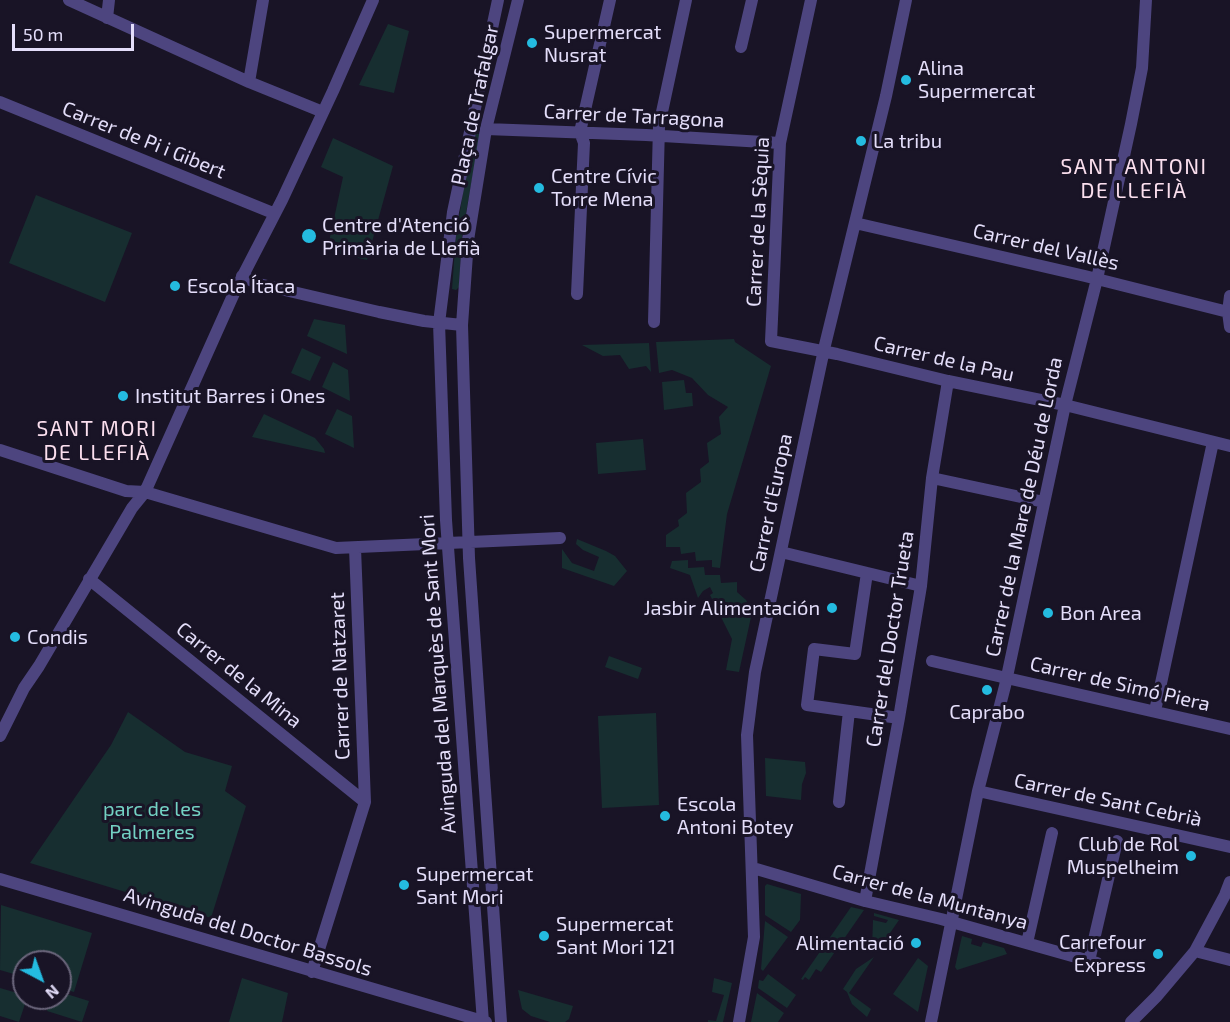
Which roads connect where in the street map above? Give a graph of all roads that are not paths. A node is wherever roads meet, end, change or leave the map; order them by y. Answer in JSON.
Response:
{"nodes":[{"id":1,"x":69,"y":0,"type":"edge"},
{"id":2,"x":109,"y":0,"type":"edge"},
{"id":3,"x":263,"y":0,"type":"edge"},
{"id":4,"x":373,"y":0,"type":"edge"},
{"id":5,"x":498,"y":0,"type":"edge"},
{"id":6,"x":518,"y":0,"type":"edge"},
{"id":7,"x":610,"y":0,"type":"edge"},
{"id":8,"x":686,"y":0,"type":"edge"},
{"id":9,"x":752,"y":0,"type":"edge"},
{"id":10,"x":811,"y":0,"type":"edge"},
{"id":11,"x":906,"y":0,"type":"edge"},
{"id":12,"x":1146,"y":0,"type":"edge"},
{"id":13,"x":107,"y":18,"type":"junction"},
{"id":14,"x":741,"y":47,"type":"dead end"},
{"id":15,"x":249,"y":82,"type":"junction"},
{"id":16,"x":0,"y":102,"type":"edge"},
{"id":17,"x":323,"y":112,"type":"junction"},
{"id":18,"x":486,"y":129,"type":"junction"},
{"id":19,"x":580,"y":132,"type":"junction"},
{"id":20,"x":660,"y":136,"type":"junction"},
{"id":21,"x":780,"y":143,"type":"junction"},
{"id":22,"x":273,"y":213,"type":"junction"},
{"id":23,"x":855,"y":223,"type":"junction"},
{"id":24,"x":242,"y":276,"type":"junction"},
{"id":25,"x":1097,"y":279,"type":"junction"},
{"id":26,"x":577,"y":294,"type":"dead end"},
{"id":27,"x":1230,"y":296,"type":"edge"},
{"id":28,"x":1228,"y":312,"type":"junction"},
{"id":29,"x":654,"y":322,"type":"dead end"},
{"id":30,"x":439,"y":323,"type":"junction"},
{"id":31,"x":462,"y":325,"type":"junction"},
{"id":32,"x":1230,"y":327,"type":"edge"},
{"id":33,"x":771,"y":341,"type":"joint"},
{"id":34,"x":824,"y":351,"type":"junction"},
{"id":35,"x":948,"y":381,"type":"junction"},
{"id":36,"x":1065,"y":405,"type":"junction"},
{"id":37,"x":1213,"y":442,"type":"junction"},
{"id":38,"x":1230,"y":446,"type":"edge"},
{"id":39,"x":0,"y":450,"type":"edge"},
{"id":40,"x":932,"y":478,"type":"junction"},
{"id":41,"x":145,"y":492,"type":"junction"},
{"id":42,"x":1044,"y":502,"type":"junction"},
{"id":43,"x":560,"y":538,"type":"dead end"},
{"id":44,"x":469,"y":543,"type":"junction"},
{"id":45,"x":447,"y":545,"type":"junction"},
{"id":46,"x":355,"y":548,"type":"junction"},
{"id":47,"x":781,"y":552,"type":"junction"},
{"id":48,"x":867,"y":573,"type":"junction"},
{"id":49,"x":89,"y":579,"type":"junction"},
{"id":50,"x":921,"y":586,"type":"junction"},
{"id":51,"x":932,"y":661,"type":"dead end"},
{"id":52,"x":1007,"y":678,"type":"junction"},
{"id":53,"x":849,"y":711,"type":"junction"},
{"id":54,"x":1155,"y":711,"type":"junction"},
{"id":55,"x":899,"y":718,"type":"junction"},
{"id":56,"x":1230,"y":729,"type":"edge"},
{"id":57,"x":0,"y":736,"type":"edge"},
{"id":58,"x":978,"y":791,"type":"junction"},
{"id":59,"x":365,"y":802,"type":"junction"},
{"id":60,"x":839,"y":802,"type":"dead end"},
{"id":61,"x":1053,"y":833,"type":"dead end"},
{"id":62,"x":1117,"y":841,"type":"dead end"},
{"id":63,"x":1230,"y":847,"type":"edge"},
{"id":64,"x":753,"y":868,"type":"junction"},
{"id":65,"x":0,"y":879,"type":"edge"},
{"id":66,"x":1230,"y":882,"type":"edge"},
{"id":67,"x":865,"y":902,"type":"junction"},
{"id":68,"x":952,"y":922,"type":"junction"},
{"id":69,"x":1027,"y":943,"type":"junction"},
{"id":70,"x":1195,"y":951,"type":"junction"},
{"id":71,"x":1230,"y":960,"type":"edge"},
{"id":72,"x":312,"y":972,"type":"junction"},
{"id":73,"x":484,"y":1022,"type":"edge"},
{"id":74,"x":501,"y":1022,"type":"edge"},
{"id":75,"x":739,"y":1022,"type":"edge"},
{"id":76,"x":931,"y":1022,"type":"edge"},
{"id":77,"x":1131,"y":1022,"type":"edge"}],
"edges":[{"from":1,"to":13,"type":"street"},
{"from":2,"to":13,"type":"street"},
{"from":3,"to":15,"type":"street"},
{"from":4,"to":17,"type":"street"},
{"from":5,"to":30,"type":"street","name":"Plaça de Trafalgar"},
{"from":6,"to":18,"type":"street","name":"Plaça de Trafalgar"},
{"from":7,"to":19,"type":"street"},
{"from":8,"to":20,"type":"street"},
{"from":9,"to":14,"type":"street"},
{"from":10,"to":21,"type":"street","name":"Carrer de la Sèquia"},
{"from":11,"to":23,"type":"street","name":"Carrer d'Europa"},
{"from":12,"to":25,"type":"street","name":"Carrer de la Mare de Déu de Lorda"},
{"from":13,"to":15,"type":"street"},
{"from":15,"to":17,"type":"street"},
{"from":16,"to":22,"type":"street","name":"Carrer de Pi i Gibert"},
{"from":17,"to":22,"type":"street"},
{"from":18,"to":19,"type":"street","name":"Carrer de Tarragona"},
{"from":18,"to":31,"type":"street","name":"Plaça de Trafalgar"},
{"from":19,"to":20,"type":"street","name":"Carrer de Tarragona"},
{"from":19,"to":26,"type":"street"},
{"from":20,"to":21,"type":"street","name":"Carrer de Tarragona"},
{"from":20,"to":29,"type":"street"},
{"from":21,"to":33,"type":"street","name":"Carrer de la Sèquia"},
{"from":22,"to":24,"type":"street"},
{"from":23,"to":25,"type":"street","name":"Carrer del Vallès"},
{"from":23,"to":34,"type":"street","name":"Carrer d'Europa"},
{"from":24,"to":30,"type":"street"},
{"from":24,"to":41,"type":"street"},
{"from":25,"to":28,"type":"street","name":"Carrer del Vallès"},
{"from":25,"to":36,"type":"street","name":"Carrer de la Mare de Déu de Lorda"},
{"from":27,"to":28,"type":"street"},
{"from":28,"to":32,"type":"street"},
{"from":30,"to":31,"type":"street"},
{"from":30,"to":45,"type":"street","name":"Avinguda del Marquès de Sant Mori"},
{"from":31,"to":44,"type":"street","name":"Avinguda del Marquès de Sant Mori"},
{"from":33,"to":34,"type":"street","name":"Carrer de la Pau"},
{"from":34,"to":35,"type":"street","name":"Carrer de la Pau"},
{"from":34,"to":47,"type":"street","name":"Carrer d'Europa"},
{"from":35,"to":36,"type":"street","name":"Carrer de la Pau"},
{"from":35,"to":40,"type":"street","name":"Carrer del Doctor Trueta"},
{"from":36,"to":37,"type":"street","name":"Carrer de la Pau"},
{"from":36,"to":42,"type":"street","name":"Carrer de la Mare de Déu de Lorda"},
{"from":37,"to":38,"type":"street","name":"Carrer de la Pau"},
{"from":37,"to":54,"type":"street"},
{"from":39,"to":41,"type":"street"},
{"from":40,"to":42,"type":"street"},
{"from":40,"to":50,"type":"street","name":"Carrer del Doctor Trueta"},
{"from":41,"to":46,"type":"street"},
{"from":41,"to":49,"type":"street"},
{"from":42,"to":52,"type":"street","name":"Carrer de la Mare de Déu de Lorda"},
{"from":43,"to":44,"type":"street"},
{"from":44,"to":45,"type":"street"},
{"from":44,"to":74,"type":"street","name":"Avinguda del Marquès de Sant Mori"},
{"from":45,"to":46,"type":"street"},
{"from":45,"to":73,"type":"street","name":"Avinguda del Marquès de Sant Mori"},
{"from":46,"to":59,"type":"street","name":"Carrer de Natzaret"},
{"from":47,"to":48,"type":"street"},
{"from":47,"to":64,"type":"street","name":"Carrer d'Europa"},
{"from":48,"to":50,"type":"street"},
{"from":48,"to":53,"type":"street"},
{"from":49,"to":57,"type":"street"},
{"from":49,"to":59,"type":"street","name":"Carrer de la Mina"},
{"from":50,"to":55,"type":"street","name":"Carrer del Doctor Trueta"},
{"from":51,"to":52,"type":"street","name":"Carrer de Simó Piera"},
{"from":52,"to":54,"type":"street","name":"Carrer de Simó Piera"},
{"from":52,"to":58,"type":"street","name":"Carrer de la Mare de Déu de Lorda"},
{"from":53,"to":55,"type":"street"},
{"from":53,"to":60,"type":"street"},
{"from":54,"to":56,"type":"street","name":"Carrer de Simó Piera"},
{"from":55,"to":67,"type":"street","name":"Carrer del Doctor Trueta"},
{"from":58,"to":63,"type":"street","name":"Carrer de Sant Cebrià"},
{"from":58,"to":68,"type":"street","name":"Carrer de la Mare de Déu de Lorda"},
{"from":59,"to":72,"type":"street","name":"Carrer de Natzaret"},
{"from":61,"to":69,"type":"street"},
{"from":62,"to":69,"type":"street","name":"Carrer de la Muntanya"},
{"from":64,"to":67,"type":"street","name":"Carrer de la Muntanya"},
{"from":64,"to":75,"type":"street","name":"Carrer d'Europa"},
{"from":65,"to":72,"type":"street","name":"Avinguda del Doctor Bassols"},
{"from":66,"to":70,"type":"street"},
{"from":67,"to":68,"type":"street","name":"Carrer de la Muntanya"},
{"from":68,"to":69,"type":"street","name":"Carrer de la Muntanya"},
{"from":68,"to":76,"type":"street","name":"Carrer de la Mare de Déu de Lorda"},
{"from":70,"to":71,"type":"street"},
{"from":70,"to":77,"type":"street"},
{"from":72,"to":73,"type":"street","name":"Avinguda del Doctor Bassols"}]}
